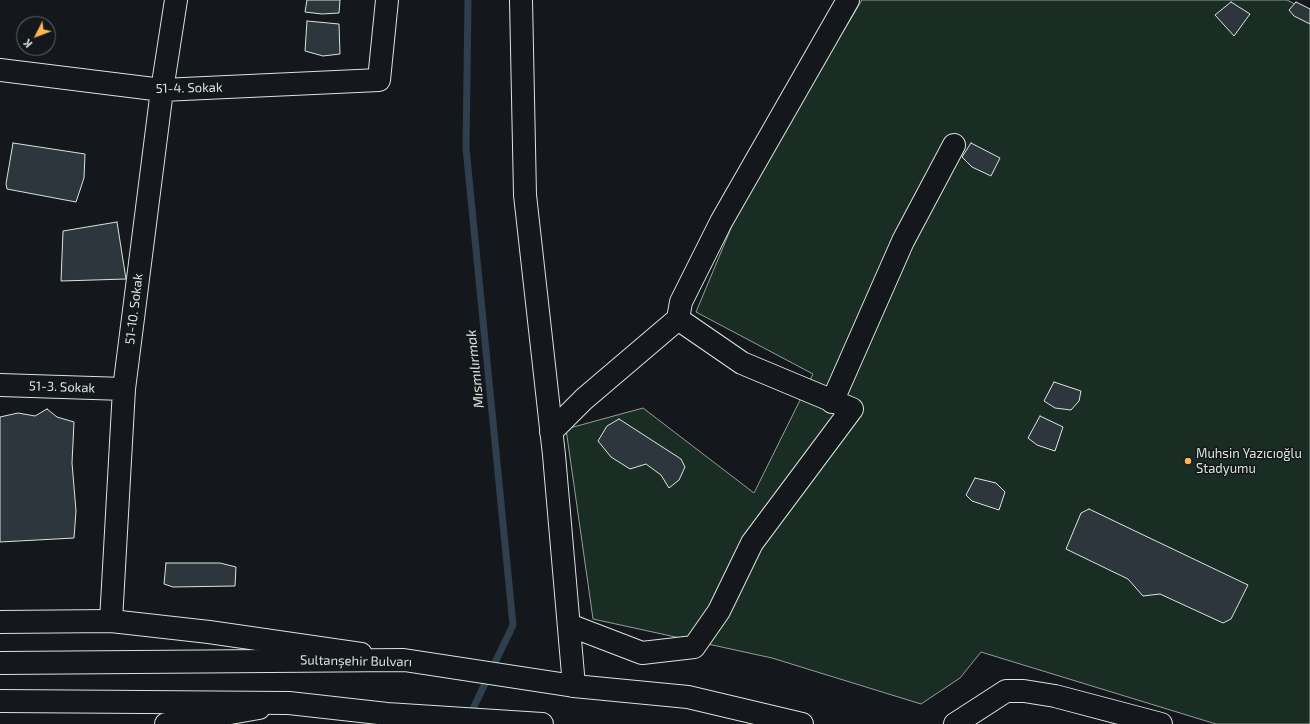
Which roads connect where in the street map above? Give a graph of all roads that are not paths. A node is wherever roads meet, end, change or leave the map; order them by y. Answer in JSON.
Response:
{"nodes":[{"id":1,"x":176,"y":0,"type":"edge"},
{"id":2,"x":387,"y":0,"type":"edge"},
{"id":3,"x":521,"y":0,"type":"edge"},
{"id":4,"x":848,"y":0,"type":"edge"},
{"id":5,"x":0,"y":70,"type":"edge"},
{"id":6,"x":162,"y":90,"type":"junction"},
{"id":7,"x":954,"y":145,"type":"dead end"},
{"id":8,"x":678,"y":319,"type":"junction"},
{"id":9,"x":0,"y":385,"type":"edge"},
{"id":10,"x":124,"y":389,"type":"junction"},
{"id":11,"x":832,"y":402,"type":"junction"},
{"id":12,"x":551,"y":432,"type":"junction"},
{"id":13,"x":111,"y":621,"type":"junction"},
{"id":14,"x":0,"y":622,"type":"edge"},
{"id":15,"x":569,"y":625,"type":"junction"},
{"id":16,"x":404,"y":660,"type":"junction"},
{"id":17,"x":0,"y":663,"type":"edge"},
{"id":18,"x":574,"y":686,"type":"junction"},
{"id":19,"x":0,"y":701,"type":"edge"},
{"id":20,"x":289,"y":703,"type":"junction"},
{"id":21,"x":536,"y":723,"type":"edge"},
{"id":22,"x":166,"y":724,"type":"edge"},
{"id":23,"x":802,"y":724,"type":"edge"},
{"id":24,"x":954,"y":724,"type":"edge"},
{"id":25,"x":1161,"y":724,"type":"edge"}],
"edges":[{"from":1,"to":6,"type":"main road","name":"51-10. Sokak"},
{"from":2,"to":6,"type":"main road","name":"51-4. Sokak"},
{"from":3,"to":12,"type":"main road"},
{"from":4,"to":8,"type":"main road"},
{"from":5,"to":6,"type":"main road","name":"51-4. Sokak"},
{"from":6,"to":10,"type":"main road","name":"51-10. Sokak"},
{"from":7,"to":11,"type":"main road"},
{"from":8,"to":11,"type":"main road"},
{"from":8,"to":12,"type":"main road"},
{"from":9,"to":10,"type":"main road","name":"51-3. Sokak"},
{"from":10,"to":13,"type":"main road","name":"51-10. Sokak"},
{"from":11,"to":15,"type":"main road"},
{"from":12,"to":15,"type":"main road"},
{"from":13,"to":14,"type":"main road"},
{"from":13,"to":16,"type":"main road"},
{"from":15,"to":18,"type":"main road"},
{"from":16,"to":17,"type":"main road","name":"Sultanşehir Bulvarı"},
{"from":16,"to":18,"type":"main road","name":"Sultanşehir Bulvarı"},
{"from":18,"to":23,"type":"main road","name":"Sultanşehir Bulvarı"},
{"from":19,"to":20,"type":"main road"},
{"from":20,"to":21,"type":"main road"},
{"from":20,"to":22,"type":"main road"},
{"from":24,"to":25,"type":"main road"}]}
